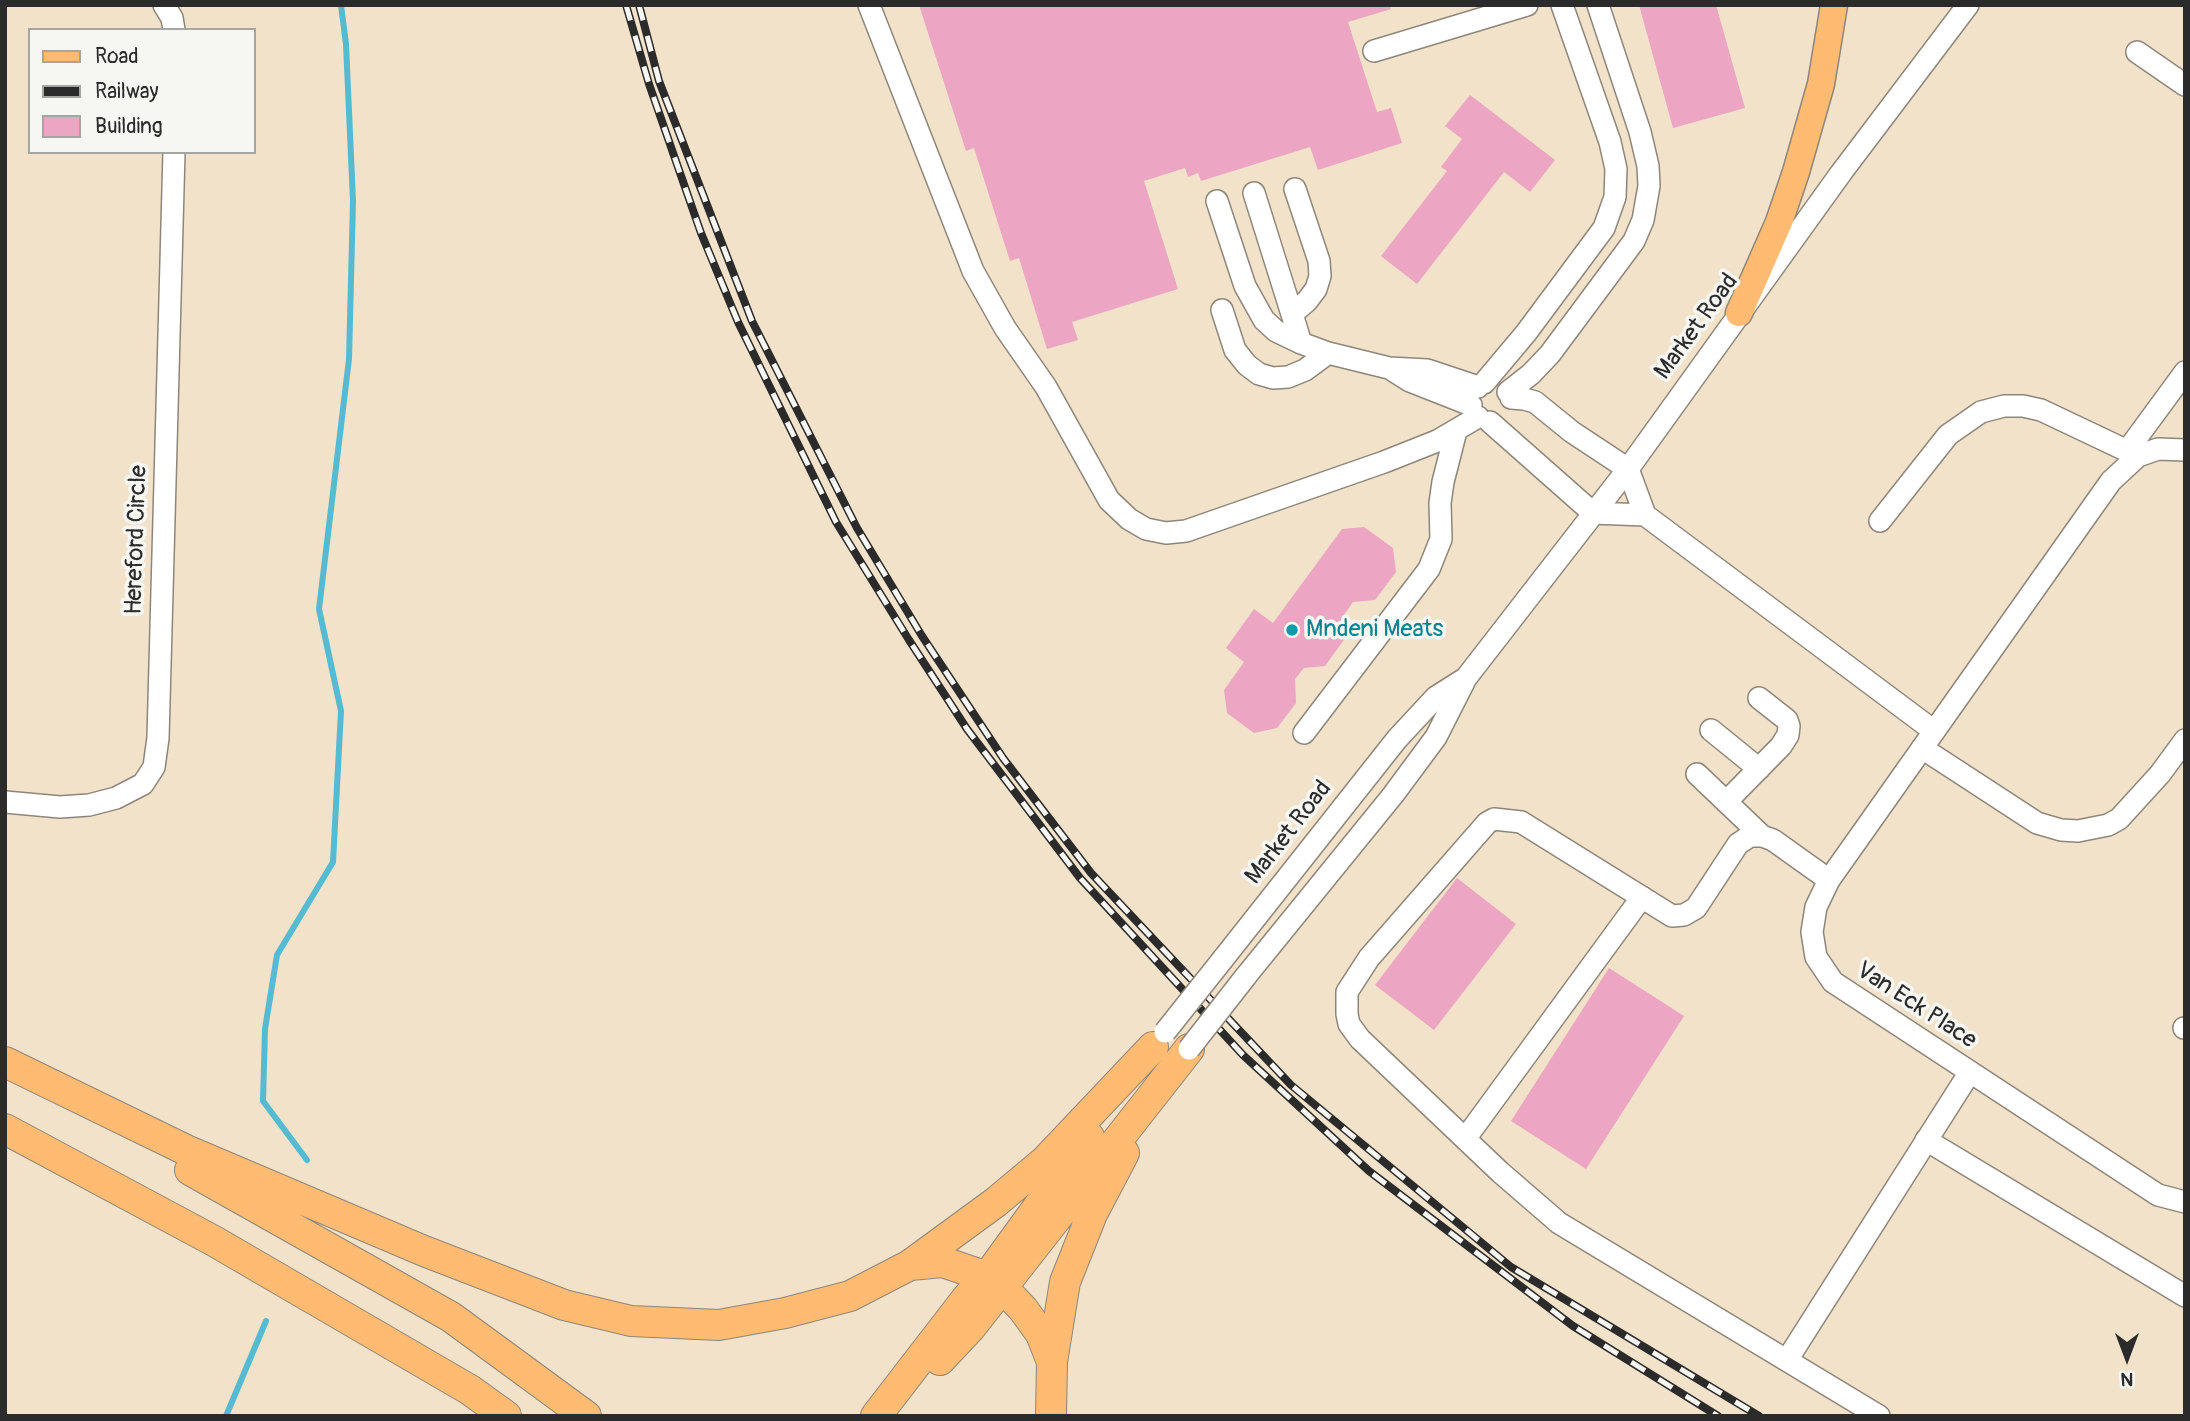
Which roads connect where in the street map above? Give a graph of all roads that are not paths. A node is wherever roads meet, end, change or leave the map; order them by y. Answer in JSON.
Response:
{"nodes":[{"id":1,"x":164,"y":5,"type":"edge"},
{"id":2,"x":869,"y":5,"type":"edge"},
{"id":3,"x":1528,"y":5,"type":"edge"},
{"id":4,"x":1562,"y":5,"type":"edge"},
{"id":5,"x":1598,"y":5,"type":"edge"},
{"id":6,"x":1834,"y":5,"type":"edge"},
{"id":7,"x":1968,"y":5,"type":"edge"},
{"id":8,"x":174,"y":28,"type":"edge"},
{"id":9,"x":1374,"y":51,"type":"dead end"},
{"id":10,"x":2137,"y":52,"type":"dead end"},
{"id":11,"x":2185,"y":85,"type":"edge"},
{"id":12,"x":174,"y":154,"type":"edge"},
{"id":13,"x":1295,"y":189,"type":"dead end"},
{"id":14,"x":1254,"y":193,"type":"dead end"},
{"id":15,"x":1217,"y":201,"type":"dead end"},
{"id":16,"x":1577,"y":266,"type":"junction"},
{"id":17,"x":1602,"y":286,"type":"junction"},
{"id":18,"x":1222,"y":310,"type":"dead end"},
{"id":19,"x":1739,"y":313,"type":"junction"},
{"id":20,"x":1292,"y":314,"type":"junction"},
{"id":21,"x":1301,"y":343,"type":"junction"},
{"id":22,"x":1328,"y":353,"type":"junction"},
{"id":23,"x":2185,"y":372,"type":"edge"},
{"id":24,"x":1509,"y":395,"type":"junction"},
{"id":25,"x":1480,"y":403,"type":"junction"},
{"id":26,"x":1456,"y":432,"type":"junction"},
{"id":27,"x":2185,"y":450,"type":"edge"},
{"id":28,"x":2133,"y":454,"type":"junction"},
{"id":29,"x":1628,"y":469,"type":"junction"},
{"id":30,"x":1593,"y":513,"type":"junction"},
{"id":31,"x":1645,"y":515,"type":"junction"},
{"id":32,"x":1880,"y":521,"type":"dead end"},
{"id":33,"x":1466,"y":678,"type":"junction"},
{"id":34,"x":1759,"y":698,"type":"dead end"},
{"id":35,"x":1711,"y":730,"type":"dead end"},
{"id":36,"x":1304,"y":733,"type":"dead end"},
{"id":37,"x":1928,"y":739,"type":"junction"},
{"id":38,"x":2185,"y":740,"type":"edge"},
{"id":39,"x":1759,"y":769,"type":"junction"},
{"id":40,"x":1697,"y":774,"type":"dead end"},
{"id":41,"x":5,"y":802,"type":"edge"},
{"id":42,"x":1726,"y":802,"type":"junction"},
{"id":43,"x":1762,"y":836,"type":"junction"},
{"id":44,"x":1829,"y":880,"type":"junction"},
{"id":45,"x":1642,"y":897,"type":"junction"},
{"id":46,"x":1170,"y":1049,"type":"junction"},
{"id":47,"x":5,"y":1062,"type":"edge"},
{"id":48,"x":5,"y":1069,"type":"edge"},
{"id":49,"x":1970,"y":1072,"type":"junction"},
{"id":50,"x":5,"y":1129,"type":"edge"},
{"id":51,"x":1465,"y":1139,"type":"junction"},
{"id":52,"x":1926,"y":1140,"type":"junction"},
{"id":53,"x":2184,"y":1207,"type":"edge"},
{"id":54,"x":910,"y":1265,"type":"junction"},
{"id":55,"x":995,"y":1283,"type":"junction"},
{"id":56,"x":2185,"y":1296,"type":"edge"},
{"id":57,"x":1787,"y":1360,"type":"junction"},
{"id":58,"x":1052,"y":1362,"type":"junction"},
{"id":59,"x":506,"y":1416,"type":"edge"},
{"id":60,"x":586,"y":1416,"type":"edge"},
{"id":61,"x":876,"y":1416,"type":"edge"},
{"id":62,"x":897,"y":1416,"type":"edge"},
{"id":63,"x":1051,"y":1416,"type":"edge"},
{"id":64,"x":1879,"y":1416,"type":"edge"}],
"edges":[{"from":1,"to":8,"type":"street"},
{"from":2,"to":26,"type":"street"},
{"from":3,"to":9,"type":"street"},
{"from":4,"to":16,"type":"street"},
{"from":5,"to":17,"type":"street"},
{"from":6,"to":19,"type":"main road"},
{"from":7,"to":19,"type":"street","name":"Market Road"},
{"from":10,"to":11,"type":"street"},
{"from":12,"to":41,"type":"street","name":"Hereford Circle"},
{"from":13,"to":20,"type":"street"},
{"from":14,"to":20,"type":"street"},
{"from":15,"to":21,"type":"street"},
{"from":16,"to":17,"type":"street"},
{"from":16,"to":25,"type":"street"},
{"from":17,"to":24,"type":"street"},
{"from":18,"to":22,"type":"street"},
{"from":19,"to":29,"type":"street","name":"Market Road"},
{"from":20,"to":21,"type":"street"},
{"from":21,"to":22,"type":"street"},
{"from":22,"to":25,"type":"street"},
{"from":23,"to":28,"type":"street","name":"Van Eck Place"},
{"from":24,"to":25,"type":"street"},
{"from":24,"to":25,"type":"street"},
{"from":24,"to":29,"type":"street"},
{"from":25,"to":26,"type":"street"},
{"from":25,"to":30,"type":"street"},
{"from":26,"to":36,"type":"street"},
{"from":27,"to":28,"type":"street"},
{"from":28,"to":32,"type":"street"},
{"from":28,"to":37,"type":"street","name":"Van Eck Place"},
{"from":29,"to":30,"type":"street","name":"Market Road"},
{"from":29,"to":31,"type":"street"},
{"from":30,"to":31,"type":"street"},
{"from":30,"to":33,"type":"street","name":"Market Road"},
{"from":31,"to":37,"type":"street"},
{"from":33,"to":46,"type":"street","name":"Market Road","bridge":true},
{"from":33,"to":46,"type":"street","name":"Market Road","bridge":true},
{"from":34,"to":39,"type":"street"},
{"from":35,"to":39,"type":"street"},
{"from":37,"to":38,"type":"street"},
{"from":37,"to":44,"type":"street","name":"Van Eck Place"},
{"from":39,"to":42,"type":"street"},
{"from":40,"to":42,"type":"street"},
{"from":42,"to":43,"type":"street"},
{"from":43,"to":44,"type":"street"},
{"from":43,"to":45,"type":"street"},
{"from":44,"to":49,"type":"street","name":"Van Eck Place"},
{"from":45,"to":51,"type":"street"},
{"from":45,"to":51,"type":"street"},
{"from":46,"to":54,"type":"highway"},
{"from":46,"to":55,"type":"highway"},
{"from":46,"to":58,"type":"highway"},
{"from":47,"to":54,"type":"highway"},
{"from":48,"to":60,"type":"highway"},
{"from":49,"to":52,"type":"street"},
{"from":49,"to":53,"type":"street","name":"Van Eck Place"},
{"from":50,"to":59,"type":"highway"},
{"from":51,"to":57,"type":"street"},
{"from":52,"to":56,"type":"street"},
{"from":52,"to":57,"type":"street"},
{"from":54,"to":55,"type":"highway"},
{"from":55,"to":58,"type":"highway"},
{"from":55,"to":61,"type":"highway"},
{"from":55,"to":62,"type":"highway"},
{"from":57,"to":64,"type":"street"},
{"from":58,"to":63,"type":"highway"}]}
